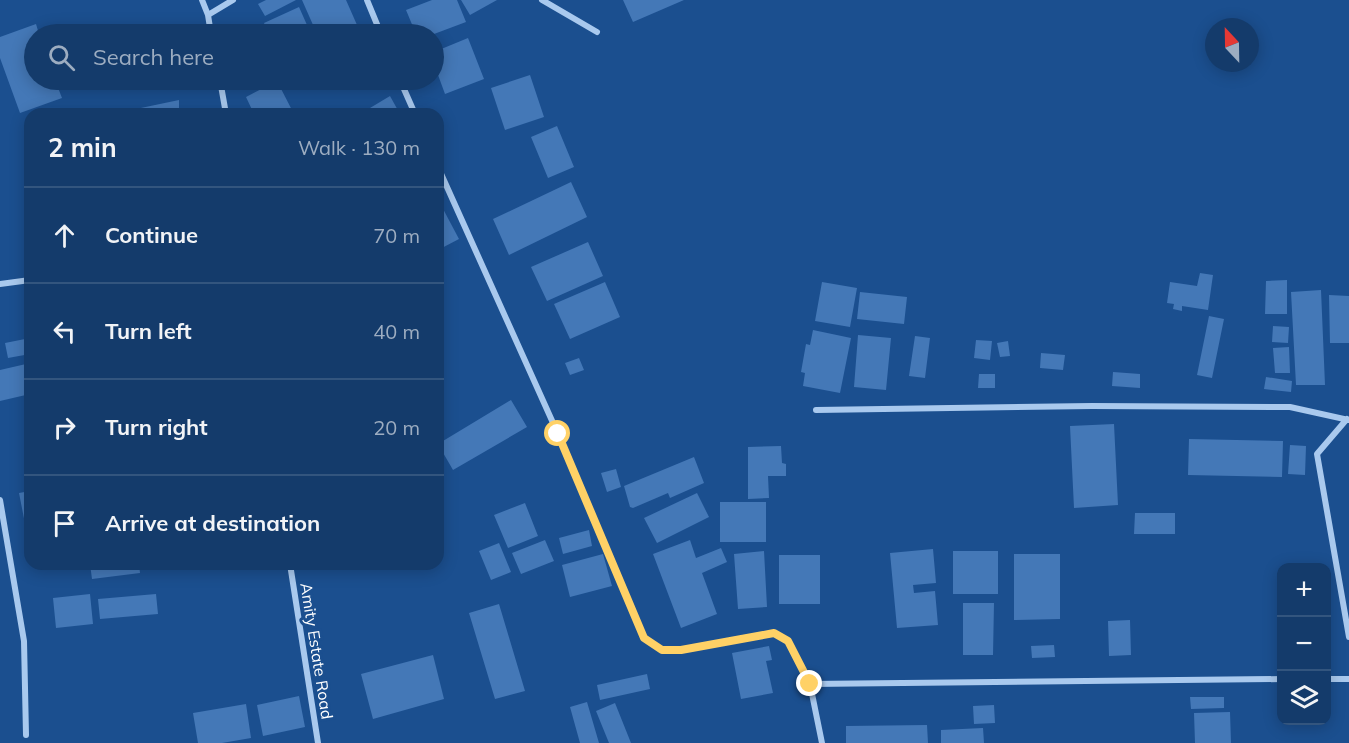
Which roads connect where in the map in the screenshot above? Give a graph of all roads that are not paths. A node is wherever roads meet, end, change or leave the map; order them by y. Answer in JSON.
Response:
{"nodes":[{"id":1,"x":202,"y":0,"type":"edge"},
{"id":2,"x":233,"y":0,"type":"edge"},
{"id":3,"x":367,"y":0,"type":"edge"},
{"id":4,"x":542,"y":0,"type":"edge"},
{"id":5,"x":208,"y":15,"type":"junction"},
{"id":6,"x":209,"y":24,"type":"edge"},
{"id":7,"x":377,"y":24,"type":"edge"},
{"id":8,"x":597,"y":32,"type":"dead end"},
{"id":9,"x":222,"y":90,"type":"edge"},
{"id":10,"x":404,"y":90,"type":"edge"},
{"id":11,"x":225,"y":108,"type":"edge"},
{"id":12,"x":412,"y":108,"type":"edge"},
{"id":13,"x":444,"y":179,"type":"edge"},
{"id":14,"x":24,"y":281,"type":"edge"},
{"id":15,"x":0,"y":284,"type":"edge"},
{"id":16,"x":816,"y":410,"type":"dead end"},
{"id":17,"x":1348,"y":420,"type":"edge"},
{"id":18,"x":0,"y":500,"type":"edge"},
{"id":19,"x":291,"y":570,"type":"edge"},
{"id":20,"x":1349,"y":637,"type":"edge"},
{"id":21,"x":1277,"y":679,"type":"edge"},
{"id":22,"x":1331,"y":679,"type":"edge"},
{"id":23,"x":1349,"y":679,"type":"edge"},
{"id":24,"x":810,"y":684,"type":"junction"},
{"id":25,"x":26,"y":735,"type":"dead end"},
{"id":26,"x":318,"y":743,"type":"edge"},
{"id":27,"x":822,"y":743,"type":"edge"}],
"edges":[{"from":1,"to":5,"type":"street"},
{"from":2,"to":5,"type":"street"},
{"from":3,"to":7,"type":"street"},
{"from":4,"to":8,"type":"street"},
{"from":5,"to":6,"type":"street"},
{"from":9,"to":11,"type":"street"},
{"from":10,"to":12,"type":"street"},
{"from":13,"to":24,"type":"street"},
{"from":14,"to":15,"type":"street"},
{"from":16,"to":17,"type":"street"},
{"from":17,"to":20,"type":"street"},
{"from":18,"to":25,"type":"street"},
{"from":19,"to":26,"type":"street","name":"Amity Estate Road"},
{"from":21,"to":24,"type":"street"},
{"from":22,"to":23,"type":"street"},
{"from":24,"to":27,"type":"street"}]}
